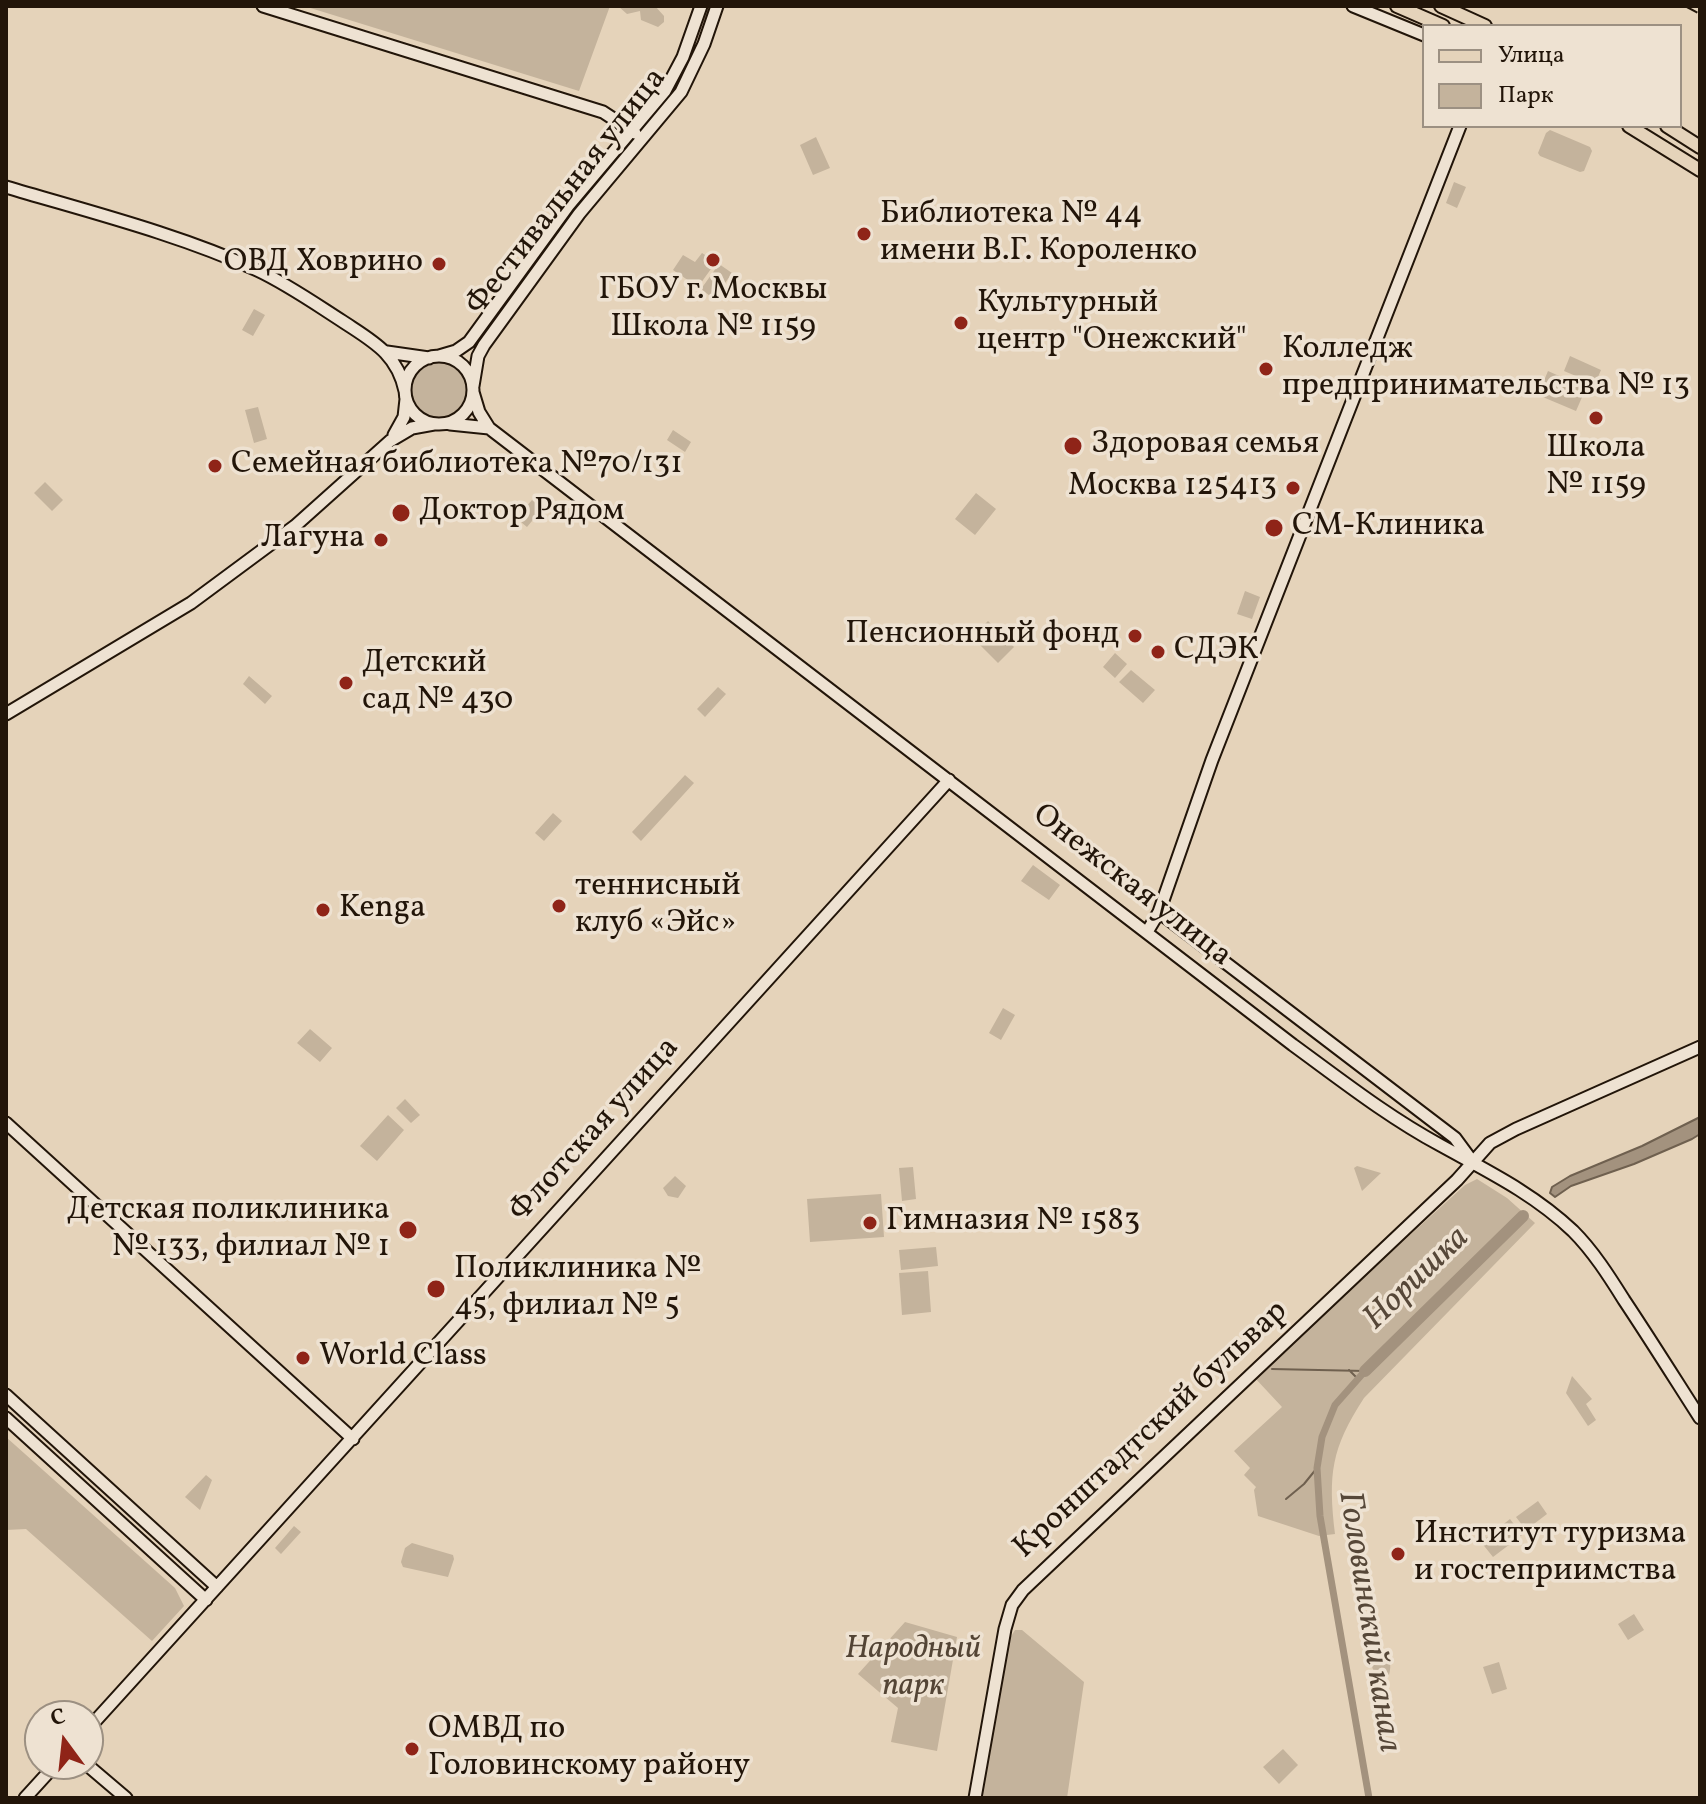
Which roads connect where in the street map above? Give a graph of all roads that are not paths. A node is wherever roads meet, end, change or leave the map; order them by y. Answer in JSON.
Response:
{"nodes":[{"id":1,"x":263,"y":6,"type":"edge"},
{"id":2,"x":698,"y":6,"type":"edge"},
{"id":3,"x":719,"y":6,"type":"edge"},
{"id":4,"x":1353,"y":6,"type":"edge"},
{"id":5,"x":1398,"y":6,"type":"edge"},
{"id":6,"x":1441,"y":6,"type":"edge"},
{"id":7,"x":1438,"y":24,"type":"edge"},
{"id":8,"x":1481,"y":24,"type":"edge"},
{"id":9,"x":1422,"y":34,"type":"edge"},
{"id":10,"x":1459,"y":128,"type":"edge"},
{"id":11,"x":1632,"y":128,"type":"edge"},
{"id":12,"x":1670,"y":128,"type":"edge"},
{"id":13,"x":631,"y":130,"type":"junction"},
{"id":14,"x":643,"y":138,"type":"junction"},
{"id":15,"x":1700,"y":147,"type":"edge"},
{"id":16,"x":1700,"y":170,"type":"edge"},
{"id":17,"x":6,"y":187,"type":"edge"},
{"id":18,"x":386,"y":352,"type":"junction"},
{"id":19,"x":435,"y":357,"type":"junction"},
{"id":20,"x":473,"y":389,"type":"junction"},
{"id":21,"x":406,"y":395,"type":"junction"},
{"id":22,"x":440,"y":424,"type":"junction"},
{"id":23,"x":489,"y":428,"type":"junction"},
{"id":24,"x":390,"y":441,"type":"junction"},
{"id":25,"x":6,"y":714,"type":"edge"},
{"id":26,"x":949,"y":780,"type":"junction"},
{"id":27,"x":1159,"y":912,"type":"junction"},
{"id":28,"x":1147,"y":932,"type":"junction"},
{"id":29,"x":1700,"y":1047,"type":"edge"},
{"id":30,"x":6,"y":1123,"type":"edge"},
{"id":31,"x":1455,"y":1138,"type":"junction"},
{"id":32,"x":1490,"y":1143,"type":"junction"},
{"id":33,"x":1473,"y":1161,"type":"junction"},
{"id":34,"x":6,"y":1395,"type":"edge"},
{"id":35,"x":6,"y":1418,"type":"edge"},
{"id":36,"x":1700,"y":1418,"type":"edge"},
{"id":37,"x":353,"y":1439,"type":"junction"},
{"id":38,"x":217,"y":1587,"type":"junction"},
{"id":39,"x":206,"y":1600,"type":"junction"},
{"id":40,"x":104,"y":1712,"type":"edge"},
{"id":41,"x":104,"y":1779,"type":"edge"},
{"id":42,"x":41,"y":1780,"type":"edge"},
{"id":43,"x":25,"y":1798,"type":"edge"},
{"id":44,"x":126,"y":1798,"type":"edge"},
{"id":45,"x":975,"y":1798,"type":"edge"}],
"edges":[{"from":1,"to":13,"type":"main road"},
{"from":2,"to":13,"type":"main road","name":"Фестивальная улица"},
{"from":3,"to":14,"type":"main road","name":"Фестивальная улица"},
{"from":4,"to":9,"type":"main road"},
{"from":5,"to":7,"type":"main road"},
{"from":6,"to":8,"type":"main road"},
{"from":10,"to":27,"type":"main road"},
{"from":11,"to":16,"type":"main road"},
{"from":12,"to":15,"type":"main road"},
{"from":13,"to":14,"type":"main road"},
{"from":13,"to":19,"type":"main road","name":"Фестивальная улица"},
{"from":14,"to":20,"type":"main road","name":"Фестивальная улица"},
{"from":17,"to":18,"type":"main road"},
{"from":18,"to":19,"type":"main road"},
{"from":18,"to":21,"type":"main road"},
{"from":19,"to":20,"type":"main road"},
{"from":19,"to":21,"type":"main road"},
{"from":20,"to":22,"type":"main road"},
{"from":20,"to":23,"type":"main road","name":"Онежская улица"},
{"from":21,"to":22,"type":"main road"},
{"from":21,"to":24,"type":"main road"},
{"from":22,"to":23,"type":"main road"},
{"from":22,"to":24,"type":"main road"},
{"from":23,"to":26,"type":"main road","name":"Онежская улица"},
{"from":24,"to":25,"type":"main road"},
{"from":26,"to":28,"type":"main road","name":"Онежская улица"},
{"from":26,"to":37,"type":"main road","name":"Флотская улица"},
{"from":27,"to":28,"type":"main road"},
{"from":27,"to":31,"type":"main road"},
{"from":28,"to":33,"type":"main road","name":"Онежская улица"},
{"from":29,"to":32,"type":"main road","name":"Кронштадтский бульвар"},
{"from":30,"to":37,"type":"main road"},
{"from":31,"to":32,"type":"main road"},
{"from":31,"to":33,"type":"main road"},
{"from":32,"to":33,"type":"main road","name":"Кронштадтский бульвар"},
{"from":33,"to":36,"type":"main road","name":"Онежская улица"},
{"from":33,"to":45,"type":"main road","name":"Кронштадтский бульвар"},
{"from":34,"to":38,"type":"main road"},
{"from":35,"to":39,"type":"main road"},
{"from":37,"to":38,"type":"main road","name":"Флотская улица"},
{"from":38,"to":39,"type":"main road","name":"Флотская улица"},
{"from":39,"to":40,"type":"main road","name":"Флотская улица"},
{"from":41,"to":44,"type":"main road"},
{"from":42,"to":43,"type":"main road"}]}
